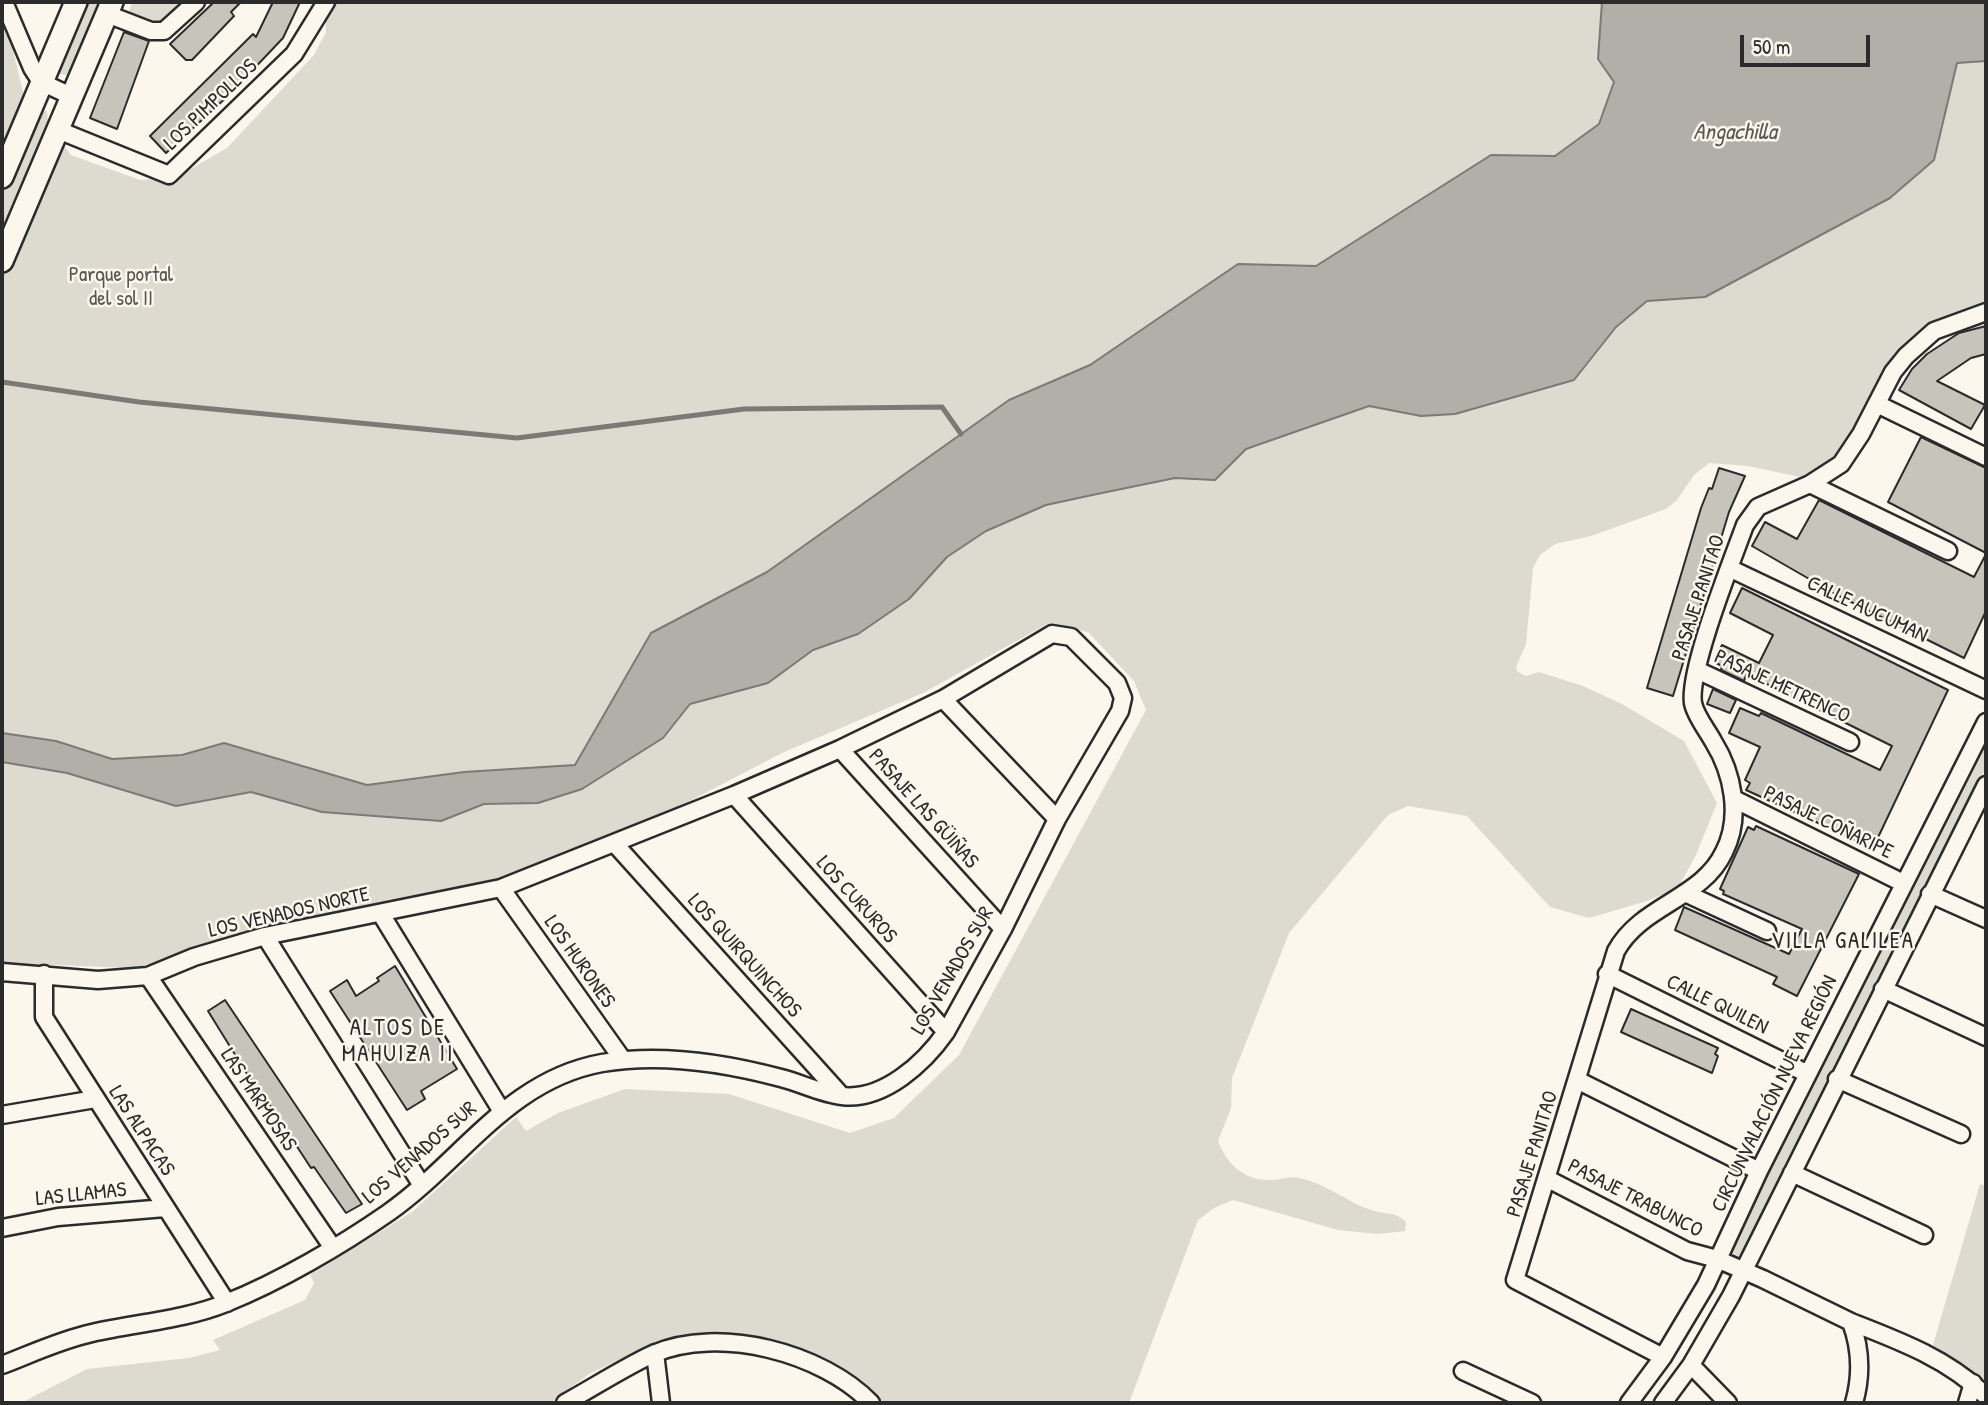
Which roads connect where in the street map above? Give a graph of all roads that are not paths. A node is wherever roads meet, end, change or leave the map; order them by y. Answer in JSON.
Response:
{"nodes":[{"id":1,"x":4,"y":2,"type":"edge"},
{"id":2,"x":76,"y":2,"type":"edge"},
{"id":3,"x":196,"y":2,"type":"edge"},
{"id":4,"x":326,"y":2,"type":"edge"},
{"id":5,"x":109,"y":8,"type":"edge"},
{"id":6,"x":41,"y":82,"type":"junction"},
{"id":7,"x":71,"y":96,"type":"junction"},
{"id":8,"x":58,"y":130,"type":"junction"},
{"id":9,"x":2,"y":177,"type":"edge"},
{"id":10,"x":2,"y":261,"type":"edge"},
{"id":11,"x":1986,"y":312,"type":"edge"},
{"id":12,"x":1877,"y":404,"type":"junction"},
{"id":13,"x":1986,"y":457,"type":"edge"},
{"id":14,"x":1810,"y":484,"type":"junction"},
{"id":15,"x":1948,"y":551,"type":"dead end"},
{"id":16,"x":1730,"y":568,"type":"junction"},
{"id":17,"x":1697,"y":670,"type":"junction"},
{"id":18,"x":1986,"y":690,"type":"edge"},
{"id":19,"x":943,"y":699,"type":"junction"},
{"id":20,"x":1986,"y":722,"type":"edge"},
{"id":21,"x":1850,"y":741,"type":"dead end"},
{"id":22,"x":840,"y":749,"type":"junction"},
{"id":23,"x":1986,"y":785,"type":"edge"},
{"id":24,"x":734,"y":796,"type":"junction"},
{"id":25,"x":1734,"y":799,"type":"junction"},
{"id":26,"x":1057,"y":819,"type":"junction"},
{"id":27,"x":614,"y":843,"type":"junction"},
{"id":28,"x":581,"y":854,"type":"joint"},
{"id":29,"x":1903,"y":883,"type":"junction"},
{"id":30,"x":501,"y":888,"type":"junction"},
{"id":31,"x":1685,"y":893,"type":"junction"},
{"id":32,"x":1930,"y":894,"type":"junction"},
{"id":33,"x":382,"y":914,"type":"junction"},
{"id":34,"x":1986,"y":919,"type":"edge"},
{"id":35,"x":1003,"y":929,"type":"junction"},
{"id":36,"x":1767,"y":931,"type":"dead end"},
{"id":37,"x":265,"y":936,"type":"junction"},
{"id":38,"x":2,"y":972,"type":"edge"},
{"id":39,"x":44,"y":974,"type":"junction"},
{"id":40,"x":1607,"y":974,"type":"junction"},
{"id":41,"x":148,"y":976,"type":"junction"},
{"id":42,"x":1883,"y":989,"type":"junction"},
{"id":43,"x":946,"y":1032,"type":"junction"},
{"id":44,"x":1986,"y":1037,"type":"edge"},
{"id":45,"x":624,"y":1060,"type":"junction"},
{"id":46,"x":1808,"y":1073,"type":"junction"},
{"id":47,"x":1838,"y":1079,"type":"junction"},
{"id":48,"x":1577,"y":1080,"type":"junction"},
{"id":49,"x":842,"y":1097,"type":"junction"},
{"id":50,"x":95,"y":1099,"type":"junction"},
{"id":51,"x":502,"y":1110,"type":"junction"},
{"id":52,"x":2,"y":1115,"type":"edge"},
{"id":53,"x":1961,"y":1134,"type":"dead end"},
{"id":54,"x":1759,"y":1171,"type":"junction"},
{"id":55,"x":1792,"y":1173,"type":"junction"},
{"id":56,"x":1548,"y":1179,"type":"junction"},
{"id":57,"x":421,"y":1184,"type":"junction"},
{"id":58,"x":166,"y":1208,"type":"junction"},
{"id":59,"x":2,"y":1228,"type":"edge"},
{"id":60,"x":1924,"y":1235,"type":"dead end"},
{"id":61,"x":333,"y":1248,"type":"junction"},
{"id":62,"x":1717,"y":1259,"type":"junction"},
{"id":63,"x":1743,"y":1270,"type":"junction"},
{"id":64,"x":227,"y":1303,"type":"junction"},
{"id":65,"x":1851,"y":1322,"type":"junction"},
{"id":66,"x":655,"y":1353,"type":"junction"},
{"id":67,"x":1663,"y":1357,"type":"junction"},
{"id":68,"x":2,"y":1365,"type":"edge"},
{"id":69,"x":1691,"y":1365,"type":"junction"},
{"id":70,"x":1463,"y":1371,"type":"dead end"},
{"id":71,"x":1973,"y":1383,"type":"junction"},
{"id":72,"x":1986,"y":1396,"type":"edge"},
{"id":73,"x":565,"y":1403,"type":"edge"},
{"id":74,"x":661,"y":1403,"type":"edge"},
{"id":75,"x":871,"y":1403,"type":"edge"},
{"id":76,"x":1532,"y":1403,"type":"edge"},
{"id":77,"x":1629,"y":1403,"type":"edge"},
{"id":78,"x":1663,"y":1403,"type":"edge"},
{"id":79,"x":1728,"y":1403,"type":"edge"},
{"id":80,"x":1854,"y":1403,"type":"edge"},
{"id":81,"x":1966,"y":1403,"type":"edge"}],
"edges":[{"from":1,"to":6,"type":"street"},
{"from":2,"to":6,"type":"main road"},
{"from":3,"to":5,"type":"street"},
{"from":4,"to":8,"type":"street","name":"LOS PIMPOLLOS"},
{"from":5,"to":7,"type":"main road"},
{"from":6,"to":7,"type":"street"},
{"from":6,"to":9,"type":"main road"},
{"from":7,"to":8,"type":"main road"},
{"from":8,"to":10,"type":"main road"},
{"from":11,"to":12,"type":"street","name":"PASAJE PANITAO"},
{"from":12,"to":13,"type":"street"},
{"from":12,"to":14,"type":"street","name":"PASAJE PANITAO"},
{"from":14,"to":15,"type":"street"},
{"from":14,"to":16,"type":"street","name":"PASAJE PANITAO"},
{"from":16,"to":17,"type":"street","name":"PASAJE PANITAO"},
{"from":16,"to":18,"type":"street","name":"CALLE AUCUMAN"},
{"from":17,"to":21,"type":"street","name":"PASAJE METRENCO"},
{"from":17,"to":25,"type":"street","name":"PASAJE PANITAO"},
{"from":19,"to":22,"type":"street","name":"LOS VENADOS SUR"},
{"from":19,"to":26,"type":"street"},
{"from":19,"to":26,"type":"street","name":"LOS VENADOS SUR"},
{"from":20,"to":29,"type":"street","name":"CIRCUNVALACIÓN NUEVA REGIÓN"},
{"from":22,"to":24,"type":"street","name":"LOS VENADOS SUR"},
{"from":22,"to":35,"type":"street","name":"PASAJE LAS GÜIÑAS"},
{"from":23,"to":32,"type":"street"},
{"from":24,"to":27,"type":"street","name":"LOS VENADOS SUR"},
{"from":24,"to":43,"type":"street","name":"LOS CURUROS"},
{"from":25,"to":29,"type":"street","name":"PASAJE COÑARIPE"},
{"from":25,"to":31,"type":"street","name":"PASAJE PANITAO"},
{"from":26,"to":35,"type":"street","name":"LOS VENADOS SUR"},
{"from":27,"to":28,"type":"street","name":"LOS VENADOS SUR"},
{"from":27,"to":49,"type":"street","name":"LOS QUIRQUINCHOS"},
{"from":28,"to":30,"type":"street","name":"LOS VENADOS NORTE"},
{"from":29,"to":46,"type":"street","name":"CIRCUNVALACIÓN NUEVA REGIÓN"},
{"from":30,"to":33,"type":"street","name":"LOS VENADOS NORTE"},
{"from":30,"to":45,"type":"street","name":"LOS HURONES"},
{"from":31,"to":36,"type":"street"},
{"from":31,"to":40,"type":"street","name":"PASAJE PANITAO"},
{"from":32,"to":34,"type":"street"},
{"from":32,"to":42,"type":"street"},
{"from":33,"to":37,"type":"street","name":"LOS VENADOS NORTE"},
{"from":33,"to":51,"type":"street"},
{"from":35,"to":43,"type":"street","name":"LOS VENADOS SUR"},
{"from":37,"to":41,"type":"street","name":"LOS VENADOS NORTE"},
{"from":37,"to":57,"type":"street"},
{"from":38,"to":39,"type":"street","name":"LOS VENADOS NORTE"},
{"from":39,"to":41,"type":"street","name":"LOS VENADOS NORTE"},
{"from":39,"to":50,"type":"street","name":"LAS ALPACAS"},
{"from":40,"to":46,"type":"street","name":"CALLE QUILEN"},
{"from":40,"to":48,"type":"street","name":"PASAJE PANITAO"},
{"from":41,"to":61,"type":"street","name":"LAS MARMOSAS"},
{"from":42,"to":44,"type":"street"},
{"from":42,"to":47,"type":"street"},
{"from":43,"to":49,"type":"street","name":"LOS VENADOS SUR"},
{"from":45,"to":49,"type":"street","name":"LOS VENADOS SUR"},
{"from":45,"to":51,"type":"street","name":"LOS VENADOS SUR"},
{"from":46,"to":54,"type":"street","name":"CIRCUNVALACIÓN NUEVA REGIÓN"},
{"from":47,"to":53,"type":"street"},
{"from":47,"to":55,"type":"street"},
{"from":48,"to":54,"type":"street"},
{"from":48,"to":56,"type":"street","name":"PASAJE PANITAO"},
{"from":50,"to":52,"type":"street"},
{"from":50,"to":58,"type":"street","name":"LAS ALPACAS"},
{"from":51,"to":57,"type":"street","name":"LOS VENADOS SUR"},
{"from":54,"to":62,"type":"street","name":"CIRCUNVALACIÓN NUEVA REGIÓN"},
{"from":55,"to":60,"type":"street"},
{"from":55,"to":63,"type":"street"},
{"from":56,"to":62,"type":"street","name":"PASAJE TRABUNCO"},
{"from":56,"to":67,"type":"street","name":"PASAJE PANITAO"},
{"from":57,"to":61,"type":"street","name":"LOS VENADOS SUR"},
{"from":58,"to":59,"type":"street","name":"LAS LLAMAS"},
{"from":58,"to":64,"type":"street","name":"LAS ALPACAS"},
{"from":61,"to":64,"type":"street","name":"LOS VENADOS SUR"},
{"from":62,"to":63,"type":"street","name":"PASAJE TRABUNCO"},
{"from":62,"to":67,"type":"street","name":"CIRCUNVALACIÓN NUEVA REGIÓN"},
{"from":63,"to":65,"type":"street","name":"PASAJE TRABUNCO"},
{"from":63,"to":69,"type":"street"},
{"from":64,"to":68,"type":"street","name":"LOS VENADOS SUR"},
{"from":65,"to":71,"type":"street","name":"PASAJE TRABUNCO"},
{"from":65,"to":80,"type":"street"},
{"from":66,"to":73,"type":"street"},
{"from":66,"to":74,"type":"street"},
{"from":66,"to":75,"type":"street"},
{"from":67,"to":77,"type":"street","name":"CIRCUNVALACIÓN NUEVA REGIÓN"},
{"from":69,"to":78,"type":"street"},
{"from":69,"to":79,"type":"street"},
{"from":70,"to":76,"type":"street"},
{"from":71,"to":72,"type":"street","name":"PASAJE TRABUNCO"},
{"from":71,"to":81,"type":"street"}]}
